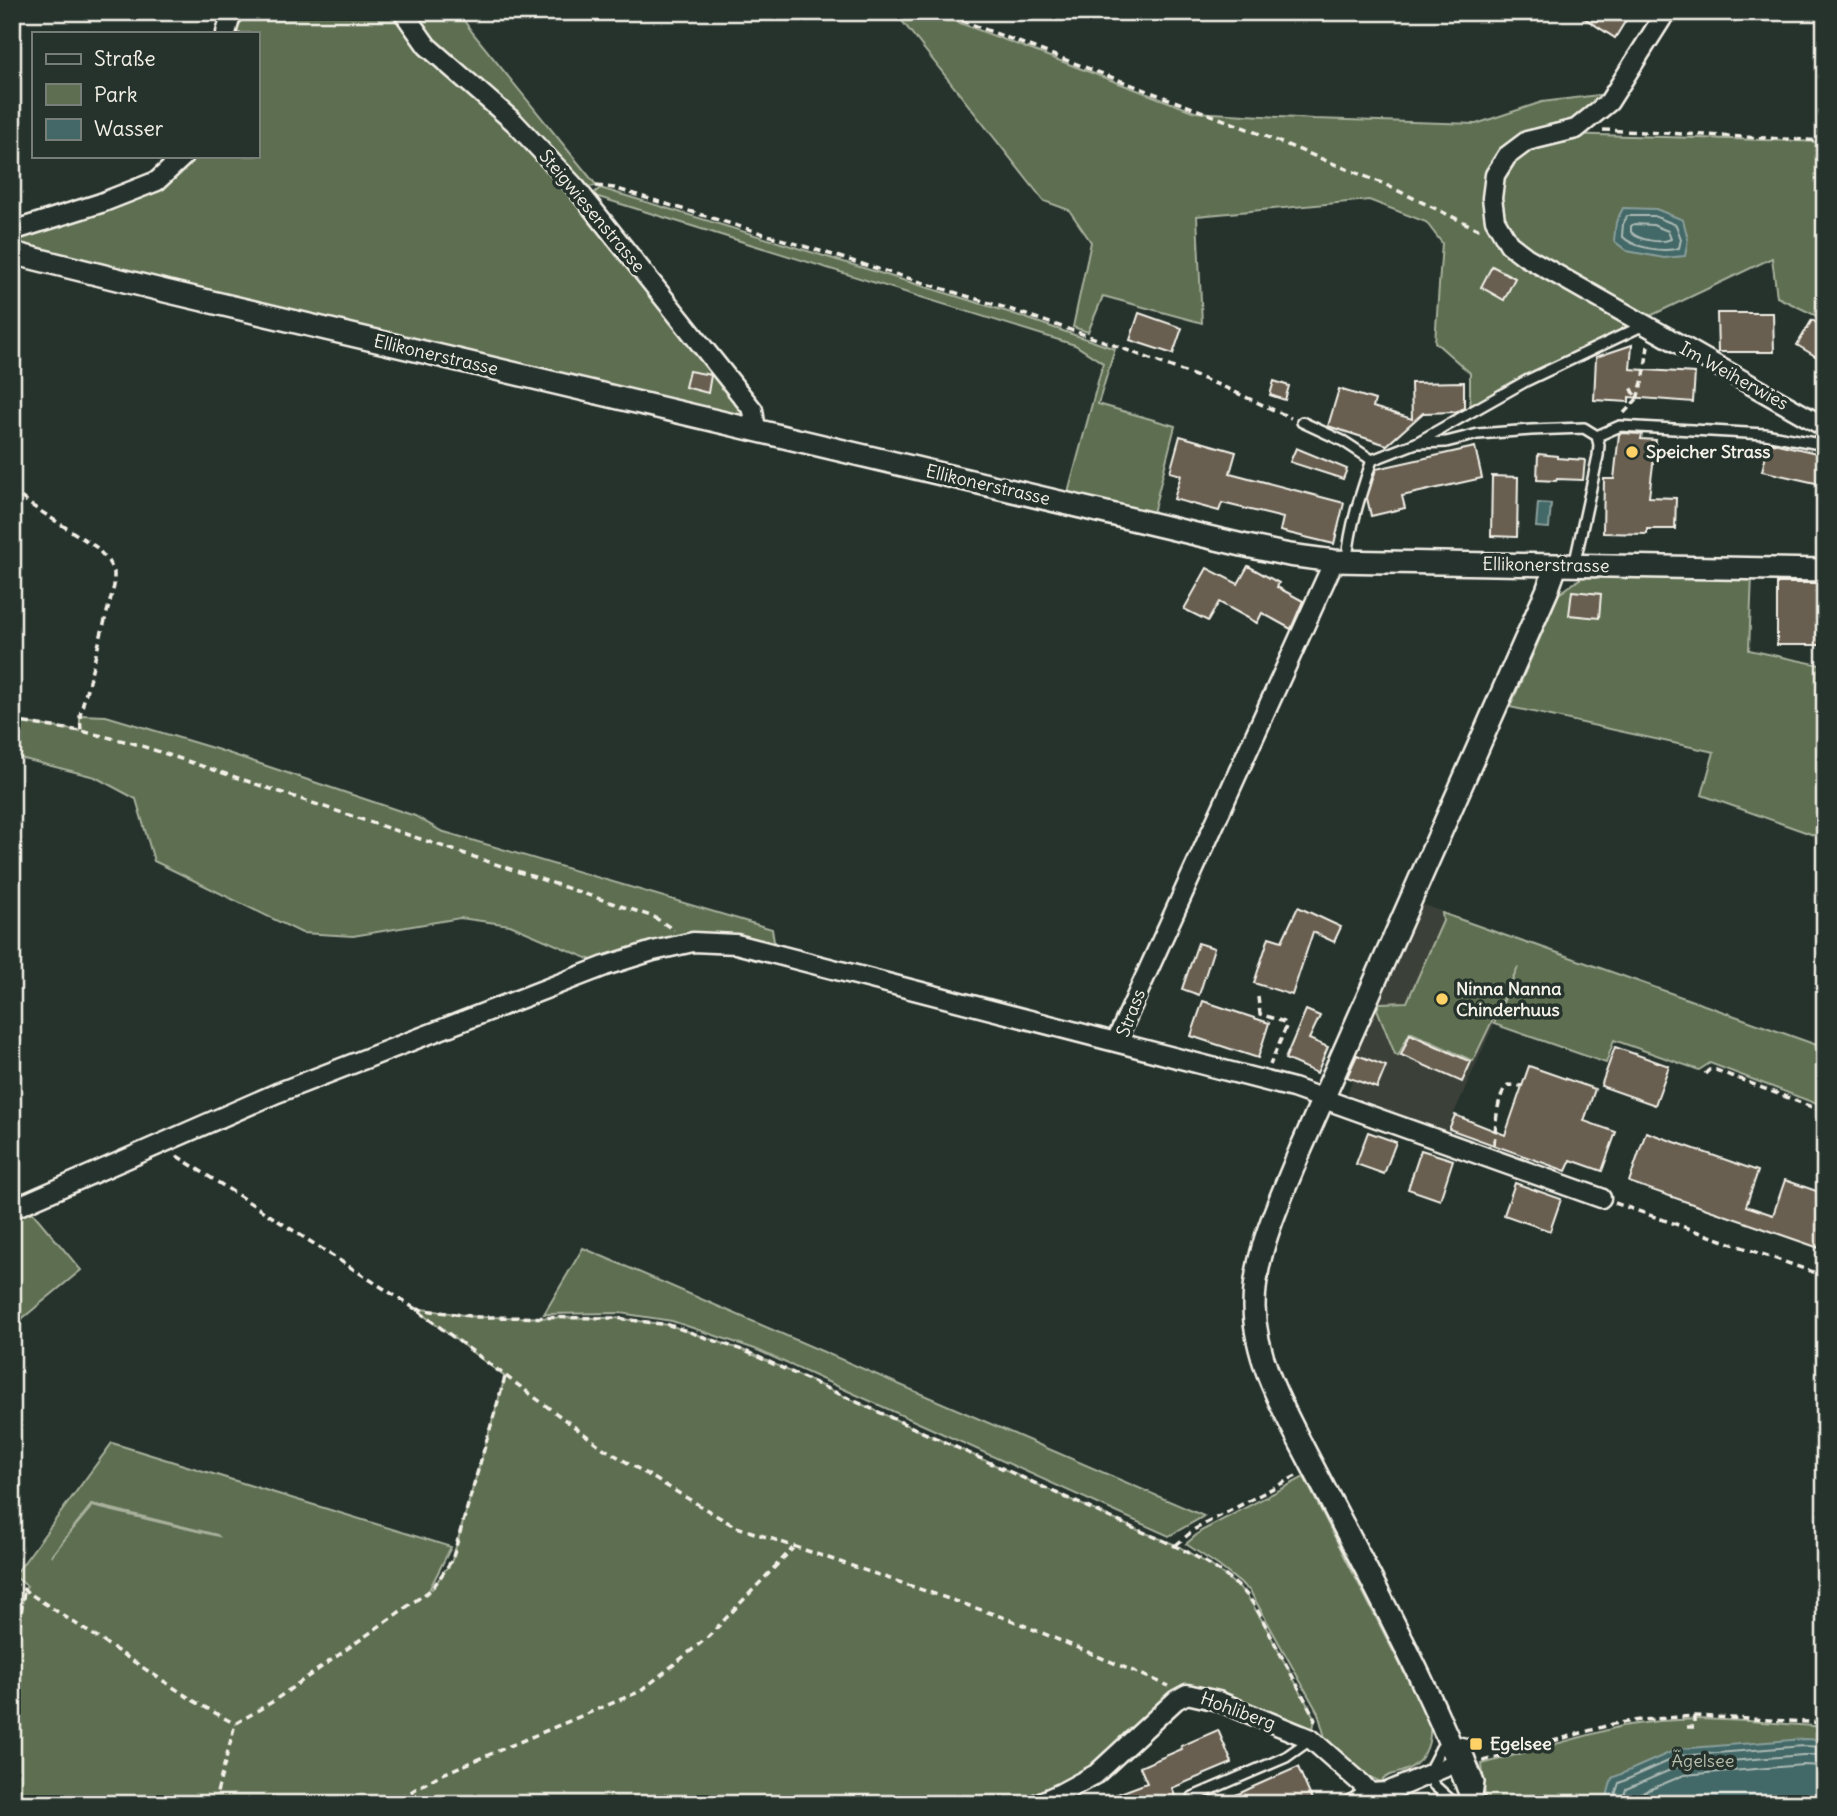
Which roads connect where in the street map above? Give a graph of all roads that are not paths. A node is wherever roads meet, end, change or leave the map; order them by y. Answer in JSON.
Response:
{"nodes":[{"id":1,"x":232,"y":12,"type":"edge"},
{"id":2,"x":403,"y":12,"type":"edge"},
{"id":3,"x":1666,"y":12,"type":"edge"},
{"id":4,"x":226,"y":32,"type":"edge"},
{"id":5,"x":182,"y":158,"type":"edge"},
{"id":6,"x":12,"y":231,"type":"edge"},
{"id":7,"x":12,"y":253,"type":"edge"},
{"id":8,"x":1644,"y":326,"type":"junction"},
{"id":9,"x":1302,"y":422,"type":"road end"},
{"id":10,"x":1825,"y":427,"type":"edge"},
{"id":11,"x":756,"y":430,"type":"junction"},
{"id":12,"x":1597,"y":436,"type":"junction"},
{"id":13,"x":1416,"y":443,"type":"junction"},
{"id":14,"x":1825,"y":445,"type":"edge"},
{"id":15,"x":1372,"y":460,"type":"junction"},
{"id":16,"x":1341,"y":561,"type":"junction"},
{"id":17,"x":1565,"y":566,"type":"junction"},
{"id":18,"x":1825,"y":570,"type":"edge"},
{"id":19,"x":1116,"y":1041,"type":"junction"},
{"id":20,"x":1322,"y":1100,"type":"junction"},
{"id":21,"x":1601,"y":1198,"type":"road end"},
{"id":22,"x":12,"y":1209,"type":"edge"},
{"id":23,"x":1311,"y":1739,"type":"junction"},
{"id":24,"x":1449,"y":1740,"type":"junction"},
{"id":25,"x":1464,"y":1762,"type":"junction"},
{"id":26,"x":1429,"y":1775,"type":"junction"},
{"id":27,"x":1370,"y":1793,"type":"junction"},
{"id":28,"x":1193,"y":1797,"type":"dead end"},
{"id":29,"x":1036,"y":1804,"type":"edge"},
{"id":30,"x":1353,"y":1804,"type":"edge"},
{"id":31,"x":1455,"y":1804,"type":"edge"},
{"id":32,"x":1475,"y":1804,"type":"edge"}],
"edges":[{"from":1,"to":4,"type":"street"},
{"from":2,"to":11,"type":"street","name":"Steigwiesenstrasse"},
{"from":3,"to":8,"type":"street","name":"Im Weiherwies"},
{"from":5,"to":6,"type":"street"},
{"from":7,"to":11,"type":"street","name":"Ellikonerstrasse"},
{"from":8,"to":10,"type":"street","name":"Im Weiherwies"},
{"from":8,"to":13,"type":"lane"},
{"from":9,"to":15,"type":"lane"},
{"from":11,"to":16,"type":"street","name":"Ellikonerstrasse"},
{"from":12,"to":13,"type":"lane"},
{"from":12,"to":14,"type":"lane"},
{"from":12,"to":17,"type":"lane"},
{"from":13,"to":15,"type":"lane"},
{"from":15,"to":16,"type":"lane"},
{"from":16,"to":17,"type":"street","name":"Ellikonerstrasse"},
{"from":16,"to":19,"type":"street","name":"Strass"},
{"from":17,"to":18,"type":"street","name":"Ellikonerstrasse"},
{"from":17,"to":20,"type":"street"},
{"from":19,"to":20,"type":"street","name":"Strass"},
{"from":19,"to":22,"type":"street"},
{"from":20,"to":21,"type":"street","name":"Strass"},
{"from":20,"to":24,"type":"street"},
{"from":23,"to":27,"type":"street","name":"Hohliberg"},
{"from":23,"to":28,"type":"lane"},
{"from":23,"to":29,"type":"street","name":"Hohliberg"},
{"from":24,"to":25,"type":"street"},
{"from":24,"to":26,"type":"lane"},
{"from":25,"to":26,"type":"street"},
{"from":25,"to":32,"type":"street"},
{"from":26,"to":27,"type":"street"},
{"from":26,"to":31,"type":"lane"},
{"from":27,"to":30,"type":"street"}]}
